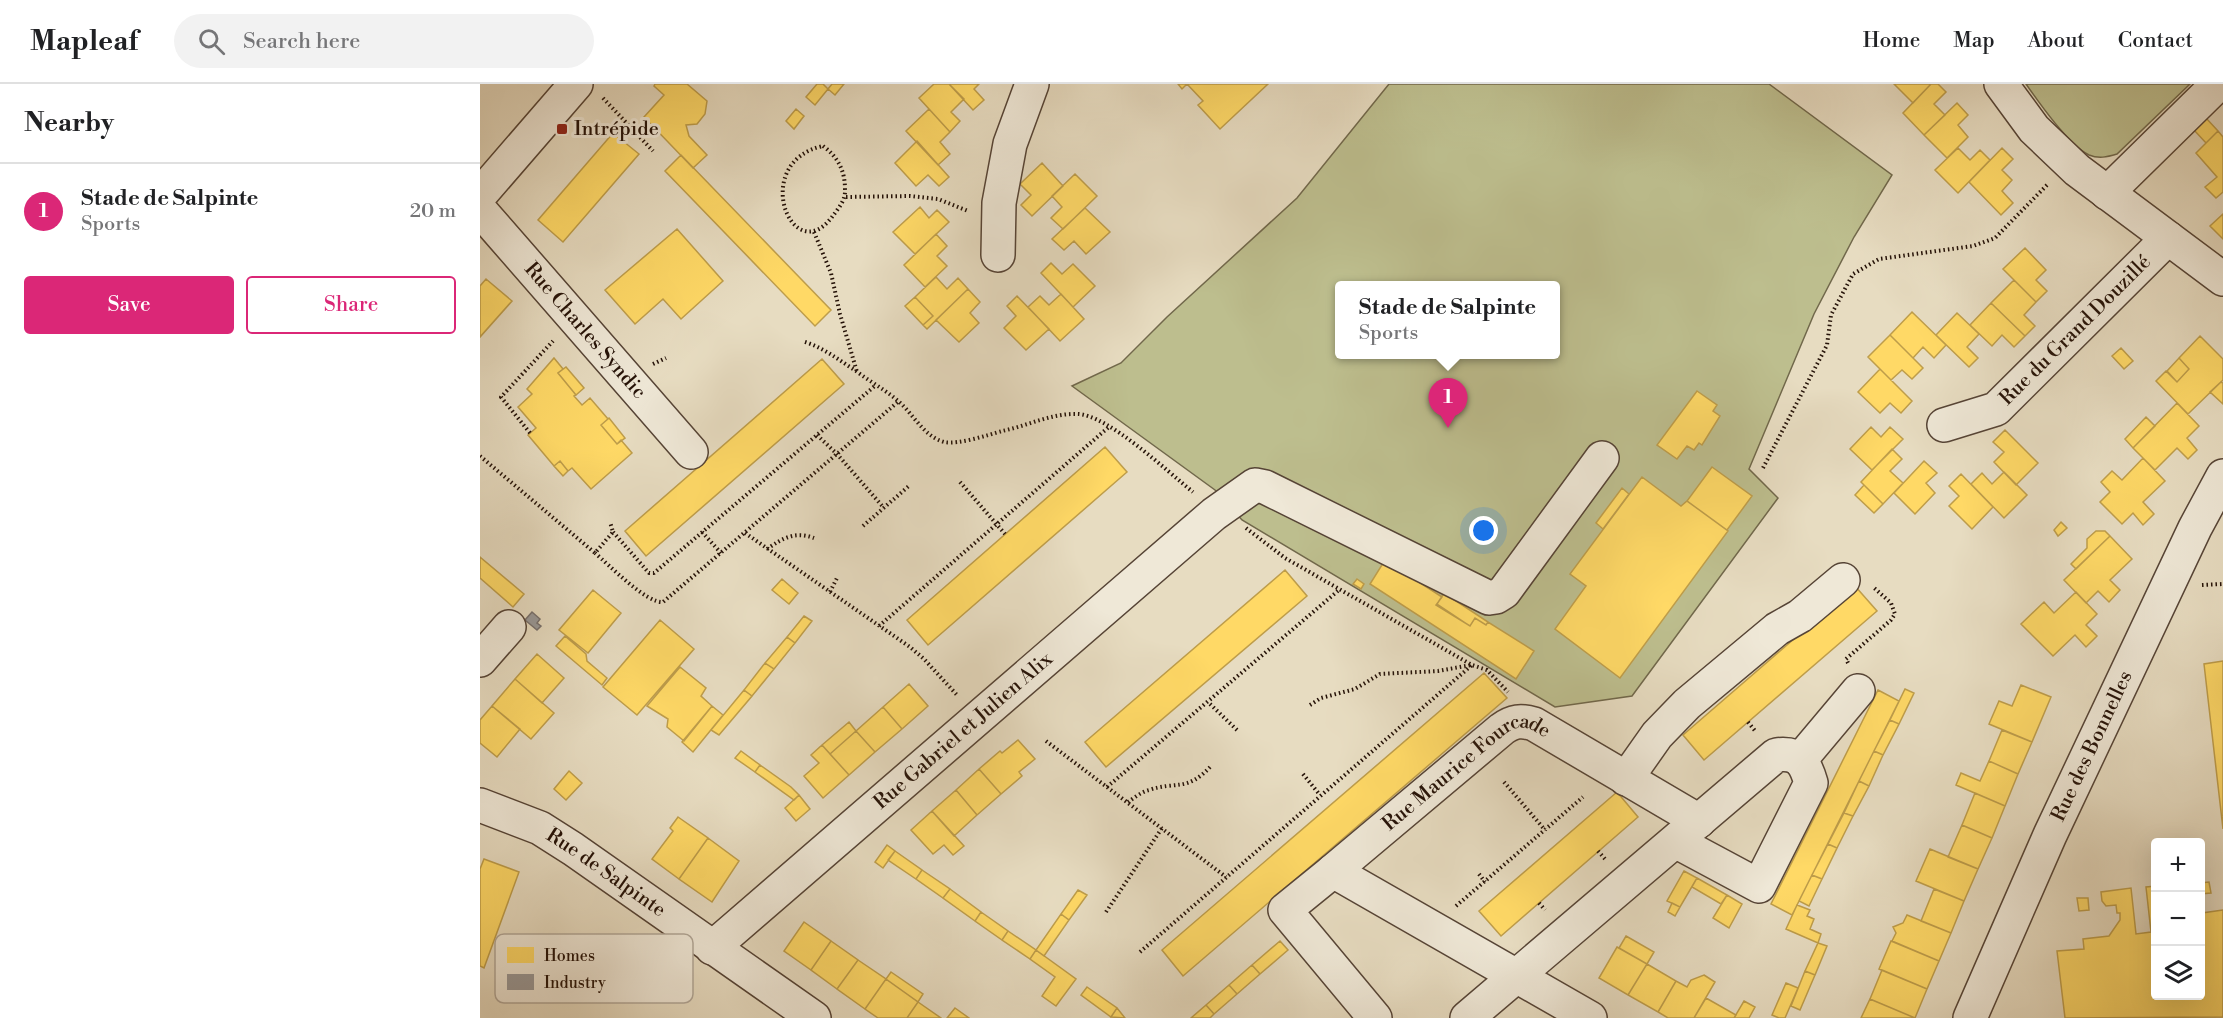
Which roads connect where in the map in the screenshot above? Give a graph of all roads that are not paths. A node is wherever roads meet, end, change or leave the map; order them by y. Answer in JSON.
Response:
{"nodes":[{"id":1,"x":1032,"y":84,"type":"edge"},
{"id":2,"x":2001,"y":84,"type":"edge"},
{"id":3,"x":2218,"y":84,"type":"edge"},
{"id":4,"x":588,"y":90,"type":"edge"},
{"id":5,"x":2107,"y":193,"type":"junction"},
{"id":6,"x":480,"y":195,"type":"edge"},
{"id":7,"x":480,"y":210,"type":"edge"},
{"id":8,"x":2168,"y":238,"type":"junction"},
{"id":9,"x":998,"y":255,"type":"dead end"},
{"id":10,"x":2223,"y":279,"type":"edge"},
{"id":11,"x":1944,"y":425,"type":"dead end"},
{"id":12,"x":692,"y":452,"type":"dead end"},
{"id":13,"x":1602,"y":458,"type":"dead end"},
{"id":14,"x":2223,"y":476,"type":"edge"},
{"id":15,"x":1855,"y":582,"type":"road end"},
{"id":16,"x":508,"y":627,"type":"dead end"},
{"id":17,"x":480,"y":660,"type":"edge"},
{"id":18,"x":1858,"y":691,"type":"road end"},
{"id":19,"x":1800,"y":760,"type":"junction"},
{"id":20,"x":1626,"y":779,"type":"junction"},
{"id":21,"x":480,"y":805,"type":"edge"},
{"id":22,"x":1687,"y":831,"type":"junction"},
{"id":23,"x":1334,"y":871,"type":"junction"},
{"id":24,"x":692,"y":934,"type":"edge"},
{"id":25,"x":693,"y":934,"type":"edge"},
{"id":26,"x":712,"y":948,"type":"junction"},
{"id":27,"x":1516,"y":974,"type":"junction"},
{"id":28,"x":1973,"y":1017,"type":"edge"},
{"id":29,"x":814,"y":1018,"type":"edge"},
{"id":30,"x":1375,"y":1018,"type":"edge"},
{"id":31,"x":1467,"y":1018,"type":"edge"},
{"id":32,"x":1590,"y":1018,"type":"edge"}],
"edges":[{"from":1,"to":9,"type":"street"},
{"from":2,"to":5,"type":"street","name":"Rue du Grand Douzillé"},
{"from":3,"to":5,"type":"street"},
{"from":4,"to":6,"type":"street"},
{"from":5,"to":8,"type":"street","name":"Rue du Grand Douzillé"},
{"from":7,"to":12,"type":"street","name":"Rue Charles Syndic"},
{"from":8,"to":10,"type":"street","name":"Rue du Grand Douzillé"},
{"from":8,"to":11,"type":"street","name":"Rue du Grand Douzillé"},
{"from":13,"to":26,"type":"street","name":"Rue Gabriel et Julien Alix"},
{"from":14,"to":28,"type":"street","name":"Rue des Bonnelles"},
{"from":15,"to":20,"type":"street"},
{"from":16,"to":17,"type":"street"},
{"from":18,"to":19,"type":"street"},
{"from":19,"to":22,"type":"street"},
{"from":19,"to":22,"type":"street","name":"Rue Maurice Fourcade"},
{"from":20,"to":22,"type":"street","name":"Rue Maurice Fourcade"},
{"from":20,"to":23,"type":"street","name":"Rue Maurice Fourcade"},
{"from":21,"to":24,"type":"street","name":"Rue de Salpinte"},
{"from":22,"to":27,"type":"street"},
{"from":23,"to":27,"type":"street"},
{"from":23,"to":30,"type":"street","name":"Rue Maurice Fourcade"},
{"from":25,"to":26,"type":"street","name":"Rue de Salpinte"},
{"from":26,"to":29,"type":"street","name":"Rue de Salpinte"},
{"from":27,"to":31,"type":"street"},
{"from":27,"to":32,"type":"street"}]}
